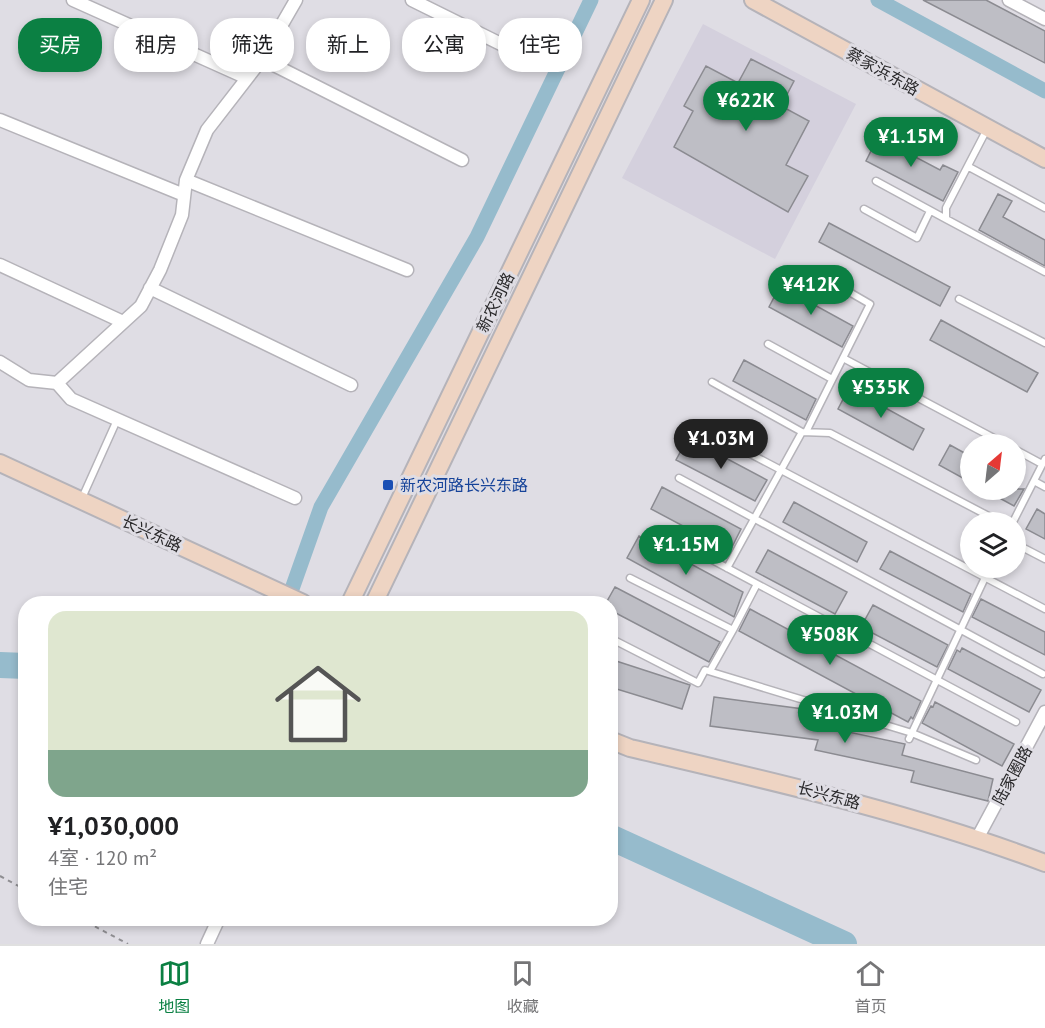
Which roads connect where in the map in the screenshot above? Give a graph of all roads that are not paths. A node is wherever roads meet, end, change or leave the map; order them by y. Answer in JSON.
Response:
{"nodes":[{"id":1,"x":73,"y":0,"type":"edge"},
{"id":2,"x":296,"y":0,"type":"edge"},
{"id":3,"x":412,"y":0,"type":"edge"},
{"id":4,"x":641,"y":0,"type":"edge"},
{"id":5,"x":664,"y":0,"type":"edge"},
{"id":6,"x":753,"y":0,"type":"edge"},
{"id":7,"x":1009,"y":0,"type":"edge"},
{"id":8,"x":286,"y":18,"type":"edge"},
{"id":9,"x":1045,"y":19,"type":"edge"},
{"id":10,"x":498,"y":43,"type":"edge"},
{"id":11,"x":252,"y":72,"type":"edge"},
{"id":12,"x":288,"y":72,"type":"edge"},
{"id":13,"x":247,"y":78,"type":"junction"},
{"id":14,"x":0,"y":120,"type":"edge"},
{"id":15,"x":987,"y":128,"type":"junction"},
{"id":16,"x":1045,"y":159,"type":"edge"},
{"id":17,"x":462,"y":160,"type":"dead end"},
{"id":18,"x":969,"y":167,"type":"junction"},
{"id":19,"x":186,"y":180,"type":"junction"},
{"id":20,"x":876,"y":181,"type":"dead end"},
{"id":21,"x":184,"y":195,"type":"junction"},
{"id":22,"x":1045,"y":208,"type":"edge"},
{"id":23,"x":864,"y":209,"type":"dead end"},
{"id":24,"x":930,"y":211,"type":"junction"},
{"id":25,"x":946,"y":219,"type":"junction"},
{"id":26,"x":0,"y":265,"type":"edge"},
{"id":27,"x":407,"y":270,"type":"dead end"},
{"id":28,"x":1045,"y":272,"type":"edge"},
{"id":29,"x":809,"y":274,"type":"dead end"},
{"id":30,"x":150,"y":288,"type":"junction"},
{"id":31,"x":958,"y":299,"type":"dead end"},
{"id":32,"x":123,"y":322,"type":"junction"},
{"id":33,"x":1045,"y":343,"type":"edge"},
{"id":34,"x":768,"y":344,"type":"dead end"},
{"id":35,"x":843,"y":358,"type":"junction"},
{"id":36,"x":0,"y":362,"type":"edge"},
{"id":37,"x":832,"y":379,"type":"junction"},
{"id":38,"x":57,"y":382,"type":"junction"},
{"id":39,"x":712,"y":382,"type":"dead end"},
{"id":40,"x":351,"y":385,"type":"dead end"},
{"id":41,"x":118,"y":420,"type":"junction"},
{"id":42,"x":705,"y":430,"type":"dead end"},
{"id":43,"x":804,"y":432,"type":"junction"},
{"id":44,"x":986,"y":434,"type":"edge"},
{"id":45,"x":1026,"y":454,"type":"edge"},
{"id":46,"x":1044,"y":461,"type":"edge"},
{"id":47,"x":0,"y":463,"type":"edge"},
{"id":48,"x":780,"y":470,"type":"junction"},
{"id":49,"x":679,"y":478,"type":"dead end"},
{"id":50,"x":1034,"y":481,"type":"junction"},
{"id":51,"x":1045,"y":487,"type":"edge"},
{"id":52,"x":295,"y":498,"type":"dead end"},
{"id":53,"x":81,"y":500,"type":"junction"},
{"id":54,"x":981,"y":512,"type":"edge"},
{"id":55,"x":1017,"y":512,"type":"edge"},
{"id":56,"x":754,"y":519,"type":"junction"},
{"id":57,"x":658,"y":531,"type":"dead end"},
{"id":58,"x":1026,"y":549,"type":"edge"},
{"id":59,"x":1045,"y":559,"type":"edge"},
{"id":60,"x":960,"y":564,"type":"edge"},
{"id":61,"x":727,"y":568,"type":"junction"},
{"id":62,"x":630,"y":578,"type":"dead end"},
{"id":63,"x":985,"y":578,"type":"edge"},
{"id":64,"x":987,"y":578,"type":"edge"},
{"id":65,"x":758,"y":584,"type":"junction"},
{"id":66,"x":288,"y":596,"type":"edge"},
{"id":67,"x":353,"y":596,"type":"edge"},
{"id":68,"x":377,"y":596,"type":"edge"},
{"id":69,"x":1045,"y":609,"type":"edge"},
{"id":70,"x":960,"y":629,"type":"junction"},
{"id":71,"x":733,"y":630,"type":"junction"},
{"id":72,"x":618,"y":642,"type":"edge"},
{"id":73,"x":710,"y":671,"type":"junction"},
{"id":74,"x":1043,"y":674,"type":"dead end"},
{"id":75,"x":937,"y":679,"type":"junction"},
{"id":76,"x":1045,"y":712,"type":"edge"},
{"id":77,"x":1016,"y":722,"type":"dead end"},
{"id":78,"x":911,"y":736,"type":"junction"},
{"id":79,"x":618,"y":743,"type":"edge"},
{"id":80,"x":976,"y":760,"type":"dead end"},
{"id":81,"x":978,"y":837,"type":"junction"},
{"id":82,"x":1045,"y":863,"type":"edge"},
{"id":83,"x":215,"y":926,"type":"edge"},
{"id":84,"x":207,"y":944,"type":"edge"}],
"edges":[{"from":1,"to":13,"type":"street"},
{"from":2,"to":8,"type":"street"},
{"from":3,"to":10,"type":"street"},
{"from":4,"to":67,"type":"street","name":"新农河路"},
{"from":5,"to":68,"type":"street","name":"新农河路"},
{"from":6,"to":15,"type":"street","name":"蔡家浜东路"},
{"from":7,"to":9,"type":"street"},
{"from":11,"to":13,"type":"street"},
{"from":12,"to":17,"type":"street"},
{"from":13,"to":19,"type":"street"},
{"from":14,"to":21,"type":"street"},
{"from":15,"to":16,"type":"street","name":"蔡家浜东路"},
{"from":15,"to":18,"type":"lane"},
{"from":18,"to":22,"type":"lane"},
{"from":18,"to":25,"type":"lane"},
{"from":19,"to":21,"type":"street"},
{"from":19,"to":27,"type":"street"},
{"from":20,"to":24,"type":"lane"},
{"from":21,"to":30,"type":"street"},
{"from":23,"to":24,"type":"lane"},
{"from":24,"to":25,"type":"lane"},
{"from":25,"to":28,"type":"lane"},
{"from":26,"to":32,"type":"street"},
{"from":29,"to":35,"type":"lane"},
{"from":30,"to":32,"type":"street"},
{"from":30,"to":40,"type":"street"},
{"from":31,"to":33,"type":"lane"},
{"from":32,"to":38,"type":"street"},
{"from":34,"to":37,"type":"lane"},
{"from":35,"to":37,"type":"lane"},
{"from":35,"to":44,"type":"lane"},
{"from":36,"to":38,"type":"street"},
{"from":37,"to":43,"type":"lane"},
{"from":38,"to":41,"type":"street"},
{"from":39,"to":43,"type":"lane"},
{"from":41,"to":52,"type":"street"},
{"from":41,"to":53,"type":"lane"},
{"from":42,"to":48,"type":"lane"},
{"from":43,"to":48,"type":"lane"},
{"from":43,"to":54,"type":"lane"},
{"from":45,"to":46,"type":"lane"},
{"from":46,"to":50,"type":"lane"},
{"from":47,"to":53,"type":"street","name":"长兴东路"},
{"from":48,"to":56,"type":"lane"},
{"from":48,"to":60,"type":"lane"},
{"from":49,"to":56,"type":"lane"},
{"from":50,"to":51,"type":"lane"},
{"from":50,"to":55,"type":"lane"},
{"from":53,"to":66,"type":"street","name":"长兴东路"},
{"from":56,"to":61,"type":"lane"},
{"from":56,"to":70,"type":"lane"},
{"from":57,"to":61,"type":"lane"},
{"from":58,"to":59,"type":"lane"},
{"from":61,"to":65,"type":"lane"},
{"from":62,"to":71,"type":"lane"},
{"from":63,"to":70,"type":"lane"},
{"from":64,"to":69,"type":"lane"},
{"from":65,"to":71,"type":"lane"},
{"from":65,"to":75,"type":"lane"},
{"from":70,"to":74,"type":"lane"},
{"from":70,"to":75,"type":"lane"},
{"from":71,"to":73,"type":"lane"},
{"from":72,"to":73,"type":"lane"},
{"from":73,"to":78,"type":"lane"},
{"from":75,"to":77,"type":"lane"},
{"from":75,"to":78,"type":"lane"},
{"from":76,"to":81,"type":"street","name":"陆家圈路"},
{"from":78,"to":80,"type":"lane"},
{"from":79,"to":81,"type":"street","name":"长兴东路"},
{"from":81,"to":82,"type":"street","name":"长兴东路"},
{"from":83,"to":84,"type":"street"}]}
